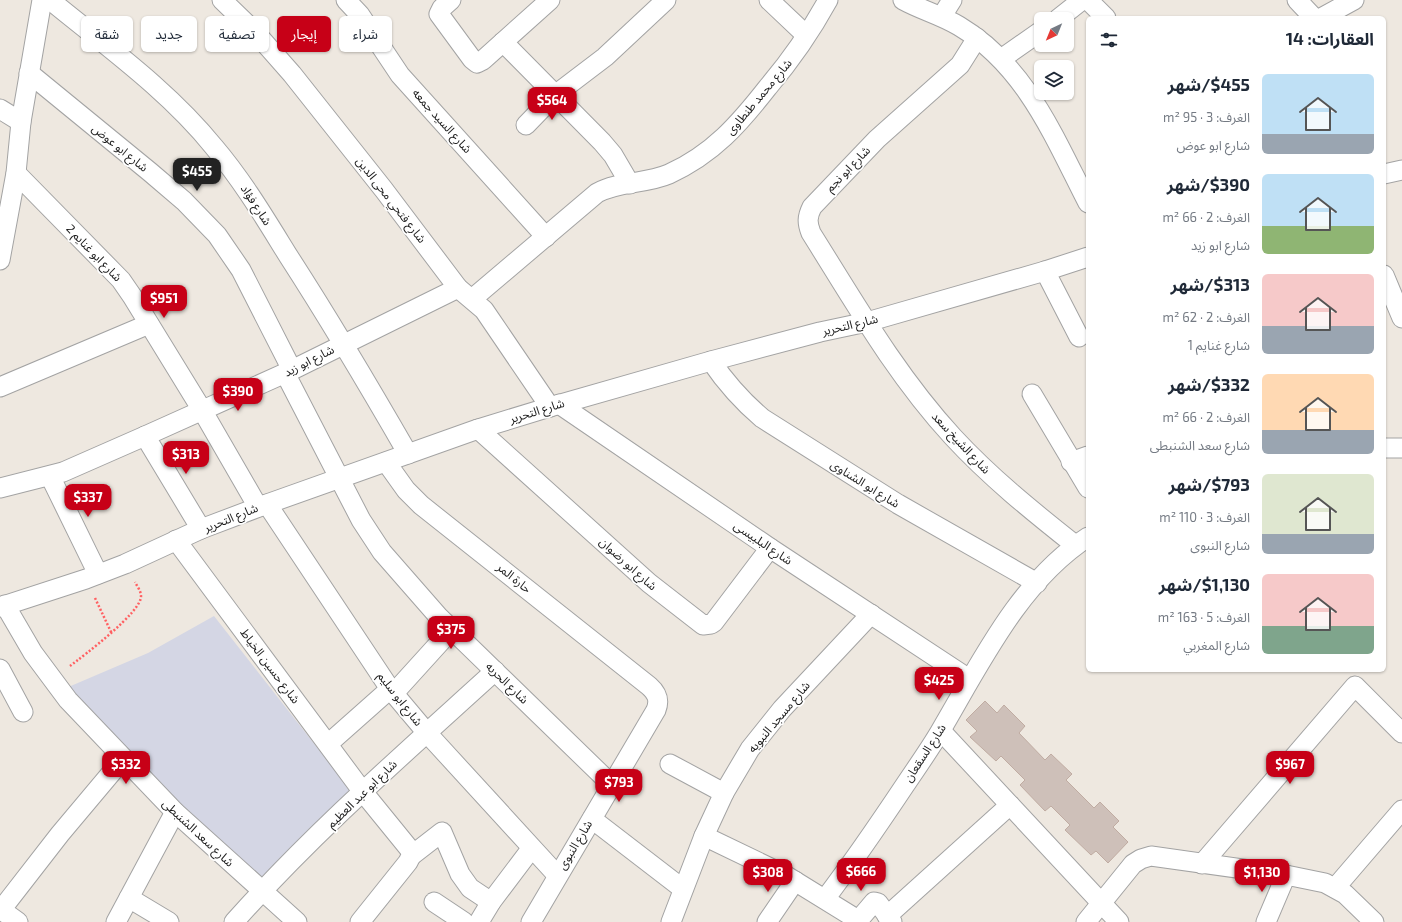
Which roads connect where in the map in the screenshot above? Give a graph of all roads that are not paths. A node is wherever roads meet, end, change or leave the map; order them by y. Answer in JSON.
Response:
{"nodes":[{"id":1,"x":222,"y":0,"type":"edge"},
{"id":2,"x":347,"y":0,"type":"edge"},
{"id":3,"x":451,"y":0,"type":"edge"},
{"id":4,"x":550,"y":0,"type":"edge"},
{"id":5,"x":666,"y":0,"type":"edge"},
{"id":6,"x":769,"y":0,"type":"edge"},
{"id":7,"x":828,"y":0,"type":"edge"},
{"id":8,"x":903,"y":0,"type":"edge"},
{"id":9,"x":952,"y":0,"type":"edge"},
{"id":10,"x":1082,"y":0,"type":"edge"},
{"id":11,"x":1088,"y":0,"type":"edge"},
{"id":12,"x":1297,"y":0,"type":"edge"},
{"id":13,"x":1354,"y":0,"type":"edge"},
{"id":14,"x":43,"y":1,"type":"edge"},
{"id":15,"x":1067,"y":12,"type":"edge"},
{"id":16,"x":942,"y":16,"type":"junction"},
{"id":17,"x":1104,"y":16,"type":"edge"},
{"id":18,"x":1312,"y":16,"type":"edge"},
{"id":19,"x":1325,"y":16,"type":"edge"},
{"id":20,"x":806,"y":35,"type":"junction"},
{"id":21,"x":1034,"y":36,"type":"edge"},
{"id":22,"x":977,"y":38,"type":"junction"},
{"id":23,"x":503,"y":42,"type":"junction"},
{"id":24,"x":1001,"y":59,"type":"junction"},
{"id":25,"x":29,"y":73,"type":"junction"},
{"id":26,"x":555,"y":95,"type":"junction"},
{"id":27,"x":0,"y":109,"type":"edge"},
{"id":28,"x":21,"y":122,"type":"junction"},
{"id":29,"x":526,"y":125,"type":"dead end"},
{"id":30,"x":1402,"y":170,"type":"edge"},
{"id":31,"x":16,"y":173,"type":"junction"},
{"id":32,"x":1386,"y":174,"type":"edge"},
{"id":33,"x":630,"y":184,"type":"junction"},
{"id":34,"x":1086,"y":199,"type":"edge"},
{"id":35,"x":546,"y":237,"type":"junction"},
{"id":36,"x":1086,"y":258,"type":"edge"},
{"id":37,"x":0,"y":260,"type":"edge"},
{"id":38,"x":1046,"y":271,"type":"junction"},
{"id":39,"x":1386,"y":280,"type":"edge"},
{"id":40,"x":466,"y":294,"type":"junction"},
{"id":41,"x":1402,"y":318,"type":"edge"},
{"id":42,"x":867,"y":322,"type":"junction"},
{"id":43,"x":149,"y":324,"type":"junction"},
{"id":44,"x":1079,"y":337,"type":"dead end"},
{"id":45,"x":344,"y":343,"type":"junction"},
{"id":46,"x":711,"y":362,"type":"junction"},
{"id":47,"x":289,"y":372,"type":"junction"},
{"id":48,"x":0,"y":388,"type":"edge"},
{"id":49,"x":1032,"y":394,"type":"dead end"},
{"id":50,"x":555,"y":406,"type":"junction"},
{"id":51,"x":202,"y":410,"type":"junction"},
{"id":52,"x":478,"y":429,"type":"junction"},
{"id":53,"x":145,"y":436,"type":"junction"},
{"id":54,"x":1386,"y":448,"type":"edge"},
{"id":55,"x":1402,"y":448,"type":"edge"},
{"id":56,"x":408,"y":454,"type":"junction"},
{"id":57,"x":1080,"y":459,"type":"edge"},
{"id":58,"x":386,"y":462,"type":"junction"},
{"id":59,"x":50,"y":476,"type":"junction"},
{"id":60,"x":340,"y":478,"type":"junction"},
{"id":61,"x":1086,"y":481,"type":"edge"},
{"id":62,"x":0,"y":488,"type":"edge"},
{"id":63,"x":262,"y":505,"type":"junction"},
{"id":64,"x":201,"y":529,"type":"junction"},
{"id":65,"x":176,"y":540,"type":"junction"},
{"id":66,"x":1082,"y":541,"type":"edge"},
{"id":67,"x":770,"y":548,"type":"junction"},
{"id":68,"x":92,"y":577,"type":"junction"},
{"id":69,"x":1037,"y":583,"type":"junction"},
{"id":70,"x":3,"y":606,"type":"edge"},
{"id":71,"x":871,"y":614,"type":"junction"},
{"id":72,"x":452,"y":629,"type":"junction"},
{"id":73,"x":0,"y":669,"type":"edge"},
{"id":74,"x":495,"y":671,"type":"junction"},
{"id":75,"x":968,"y":679,"type":"junction"},
{"id":76,"x":649,"y":686,"type":"joint"},
{"id":77,"x":392,"y":691,"type":"junction"},
{"id":78,"x":23,"y":712,"type":"dead end"},
{"id":79,"x":941,"y":731,"type":"junction"},
{"id":80,"x":427,"y":733,"type":"junction"},
{"id":81,"x":1402,"y":733,"type":"edge"},
{"id":82,"x":328,"y":744,"type":"junction"},
{"id":83,"x":123,"y":759,"type":"junction"},
{"id":84,"x":670,"y":764,"type":"dead end"},
{"id":85,"x":612,"y":785,"type":"junction"},
{"id":86,"x":363,"y":792,"type":"junction"},
{"id":87,"x":724,"y":793,"type":"junction"},
{"id":88,"x":1010,"y":805,"type":"junction"},
{"id":89,"x":1402,"y":810,"type":"edge"},
{"id":90,"x":174,"y":812,"type":"junction"},
{"id":91,"x":592,"y":819,"type":"junction"},
{"id":92,"x":704,"y":836,"type":"junction"},
{"id":93,"x":531,"y":849,"type":"junction"},
{"id":94,"x":411,"y":856,"type":"junction"},
{"id":95,"x":1202,"y":864,"type":"junction"},
{"id":96,"x":557,"y":875,"type":"junction"},
{"id":97,"x":1286,"y":875,"type":"junction"},
{"id":98,"x":795,"y":881,"type":"junction"},
{"id":99,"x":1335,"y":888,"type":"junction"},
{"id":100,"x":683,"y":889,"type":"junction"},
{"id":101,"x":261,"y":892,"type":"junction"},
{"id":102,"x":129,"y":898,"type":"junction"},
{"id":103,"x":825,"y":899,"type":"junction"},
{"id":104,"x":434,"y":902,"type":"dead end"},
{"id":105,"x":491,"y":902,"type":"junction"},
{"id":106,"x":1101,"y":903,"type":"junction"},
{"id":107,"x":0,"y":909,"type":"edge"},
{"id":108,"x":886,"y":914,"type":"edge"},
{"id":109,"x":857,"y":921,"type":"edge"},
{"id":110,"x":18,"y":922,"type":"edge"},
{"id":111,"x":116,"y":922,"type":"edge"},
{"id":112,"x":170,"y":922,"type":"edge"},
{"id":113,"x":234,"y":922,"type":"edge"},
{"id":114,"x":297,"y":922,"type":"edge"},
{"id":115,"x":360,"y":922,"type":"edge"},
{"id":116,"x":464,"y":922,"type":"edge"},
{"id":117,"x":479,"y":922,"type":"edge"},
{"id":118,"x":531,"y":922,"type":"edge"},
{"id":119,"x":671,"y":922,"type":"edge"},
{"id":120,"x":767,"y":922,"type":"edge"},
{"id":121,"x":1086,"y":922,"type":"edge"},
{"id":122,"x":1120,"y":922,"type":"edge"},
{"id":123,"x":1266,"y":922,"type":"edge"},
{"id":124,"x":1374,"y":922,"type":"edge"}],
"edges":[{"from":1,"to":40,"type":"street","name":"شارع فتحي محى الدين"},
{"from":2,"to":35,"type":"street","name":"شارع السيد جمعه"},
{"from":3,"to":23,"type":"street"},
{"from":4,"to":23,"type":"street"},
{"from":5,"to":26,"type":"street"},
{"from":6,"to":20,"type":"street"},
{"from":7,"to":20,"type":"street","name":"شارع محمد طنطاوى"},
{"from":8,"to":16,"type":"street"},
{"from":9,"to":16,"type":"street"},
{"from":10,"to":15,"type":"street"},
{"from":11,"to":17,"type":"street"},
{"from":12,"to":18,"type":"street"},
{"from":13,"to":19,"type":"street"},
{"from":14,"to":25,"type":"street"},
{"from":14,"to":45,"type":"street","name":"شارع فؤاد"},
{"from":16,"to":22,"type":"street"},
{"from":20,"to":33,"type":"street","name":"شارع محمد طنطاوى"},
{"from":21,"to":24,"type":"street"},
{"from":22,"to":24,"type":"street"},
{"from":22,"to":42,"type":"street","name":"شارع ابو نجم"},
{"from":23,"to":26,"type":"street"},
{"from":24,"to":34,"type":"street"},
{"from":25,"to":28,"type":"street"},
{"from":25,"to":47,"type":"street","name":"شارع ابو عوض"},
{"from":26,"to":29,"type":"street"},
{"from":26,"to":33,"type":"street"},
{"from":27,"to":28,"type":"street"},
{"from":28,"to":31,"type":"street"},
{"from":30,"to":32,"type":"street"},
{"from":31,"to":37,"type":"street"},
{"from":31,"to":43,"type":"street","name":"شارع ابو غنايم 2"},
{"from":33,"to":35,"type":"street","name":"شارع محمد طنطاوى"},
{"from":35,"to":40,"type":"street","name":"شارع محمد طنطاوى"},
{"from":36,"to":38,"type":"street","name":"شارع التحرير"},
{"from":38,"to":42,"type":"street","name":"شارع التحرير"},
{"from":38,"to":44,"type":"street"},
{"from":39,"to":41,"type":"street"},
{"from":40,"to":45,"type":"street","name":"شارع ابو زيد"},
{"from":40,"to":50,"type":"street","name":"شارع فتحي محى الدين"},
{"from":42,"to":46,"type":"street","name":"شارع التحرير"},
{"from":42,"to":66,"type":"street","name":"شارع الشيخ سعد"},
{"from":43,"to":48,"type":"street"},
{"from":43,"to":51,"type":"street","name":"شارع ابو غنايم 2"},
{"from":45,"to":47,"type":"street","name":"شارع ابو زيد"},
{"from":45,"to":56,"type":"street","name":"شارع فؤاد"},
{"from":46,"to":50,"type":"street","name":"شارع التحرير"},
{"from":46,"to":69,"type":"street","name":"شارع ابو الشناوى"},
{"from":47,"to":51,"type":"street","name":"شارع ابو زيد"},
{"from":47,"to":60,"type":"street","name":"شارع ابو عوض"},
{"from":49,"to":57,"type":"street"},
{"from":50,"to":52,"type":"street","name":"شارع التحرير"},
{"from":50,"to":67,"type":"street","name":"شارع البلبيسى"},
{"from":51,"to":53,"type":"street","name":"شارع ابو زيد"},
{"from":51,"to":63,"type":"street","name":"شارع ابو غنايم 2"},
{"from":52,"to":56,"type":"street","name":"شارع التحرير"},
{"from":52,"to":67,"type":"street","name":"شارع ابو رضوان"},
{"from":53,"to":59,"type":"street","name":"شارع ابو زيد"},
{"from":53,"to":64,"type":"street"},
{"from":54,"to":55,"type":"street"},
{"from":56,"to":58,"type":"street","name":"شارع التحرير"},
{"from":57,"to":61,"type":"street"},
{"from":58,"to":60,"type":"street","name":"شارع التحرير"},
{"from":58,"to":76,"type":"street","name":"حارة المر"},
{"from":59,"to":62,"type":"street","name":"شارع ابو زيد"},
{"from":59,"to":68,"type":"street"},
{"from":60,"to":63,"type":"street","name":"شارع التحرير"},
{"from":60,"to":72,"type":"street","name":"شارع الحريه"},
{"from":63,"to":64,"type":"street","name":"شارع التحرير"},
{"from":63,"to":77,"type":"street","name":"شارع ابو سليم"},
{"from":64,"to":65,"type":"street","name":"شارع التحرير"},
{"from":65,"to":68,"type":"street","name":"شارع التحرير"},
{"from":65,"to":82,"type":"street","name":"شارع حسين الخياط"},
{"from":66,"to":69,"type":"street","name":"شارع السقعان"},
{"from":67,"to":71,"type":"street","name":"شارع البلبيسى"},
{"from":68,"to":70,"type":"street","name":"شارع التحرير"},
{"from":69,"to":75,"type":"street","name":"شارع السقعان"},
{"from":70,"to":83,"type":"street","name":"شارع سعد الشنبطى"},
{"from":71,"to":75,"type":"street","name":"شارع البلبيسى"},
{"from":71,"to":87,"type":"street","name":"شارع مسجد النبويه"},
{"from":72,"to":74,"type":"street","name":"شارع الحريه"},
{"from":72,"to":77,"type":"street"},
{"from":73,"to":78,"type":"street"},
{"from":74,"to":80,"type":"street","name":"شارع ابو عبد العظيم"},
{"from":74,"to":85,"type":"street","name":"شارع الحريه"},
{"from":75,"to":79,"type":"street","name":"شارع السقعان"},
{"from":76,"to":85,"type":"street","name":"شارع النبوى"},
{"from":77,"to":80,"type":"street","name":"شارع ابو سليم"},
{"from":77,"to":82,"type":"street"},
{"from":79,"to":88,"type":"street"},
{"from":79,"to":103,"type":"street","name":"شارع السقعان"},
{"from":80,"to":86,"type":"street","name":"شارع ابو عبد العظيم"},
{"from":80,"to":93,"type":"street","name":"شارع ابو سليم"},
{"from":81,"to":95,"type":"street"},
{"from":82,"to":86,"type":"street","name":"شارع حسين الخياط"},
{"from":83,"to":90,"type":"street","name":"شارع سعد الشنبطى"},
{"from":83,"to":107,"type":"street"},
{"from":84,"to":87,"type":"street"},
{"from":85,"to":91,"type":"street","name":"شارع النبوى"},
{"from":86,"to":94,"type":"street","name":"شارع حسين الخياط"},
{"from":86,"to":101,"type":"street","name":"شارع ابو عبد العظيم"},
{"from":87,"to":92,"type":"street","name":"شارع مسجد النبويه"},
{"from":88,"to":106,"type":"street"},
{"from":88,"to":108,"type":"street"},
{"from":89,"to":99,"type":"street"},
{"from":90,"to":101,"type":"street","name":"شارع سعد الشنبطى"},
{"from":90,"to":102,"type":"street"},
{"from":91,"to":96,"type":"street","name":"شارع النبوى"},
{"from":91,"to":100,"type":"street"},
{"from":92,"to":98,"type":"street"},
{"from":92,"to":100,"type":"street","name":"شارع مسجد النبويه"},
{"from":93,"to":96,"type":"street","name":"شارع ابو سليم"},
{"from":93,"to":105,"type":"street"},
{"from":94,"to":105,"type":"street"},
{"from":94,"to":115,"type":"street"},
{"from":95,"to":97,"type":"street"},
{"from":95,"to":106,"type":"street"},
{"from":96,"to":118,"type":"street","name":"شارع النبوى"},
{"from":97,"to":99,"type":"street"},
{"from":97,"to":123,"type":"street"},
{"from":98,"to":103,"type":"street"},
{"from":98,"to":120,"type":"street"},
{"from":99,"to":124,"type":"street"},
{"from":100,"to":119,"type":"street","name":"شارع مسجد النبويه"},
{"from":101,"to":113,"type":"street","name":"شارع ابو عبد العظيم"},
{"from":101,"to":114,"type":"street","name":"شارع سعد الشنبطى"},
{"from":102,"to":111,"type":"street"},
{"from":102,"to":112,"type":"street"},
{"from":103,"to":109,"type":"street"},
{"from":104,"to":116,"type":"street"},
{"from":105,"to":117,"type":"street"},
{"from":106,"to":121,"type":"street"},
{"from":106,"to":122,"type":"street"},
{"from":107,"to":110,"type":"street"},
{"from":108,"to":109,"type":"street"}]}
